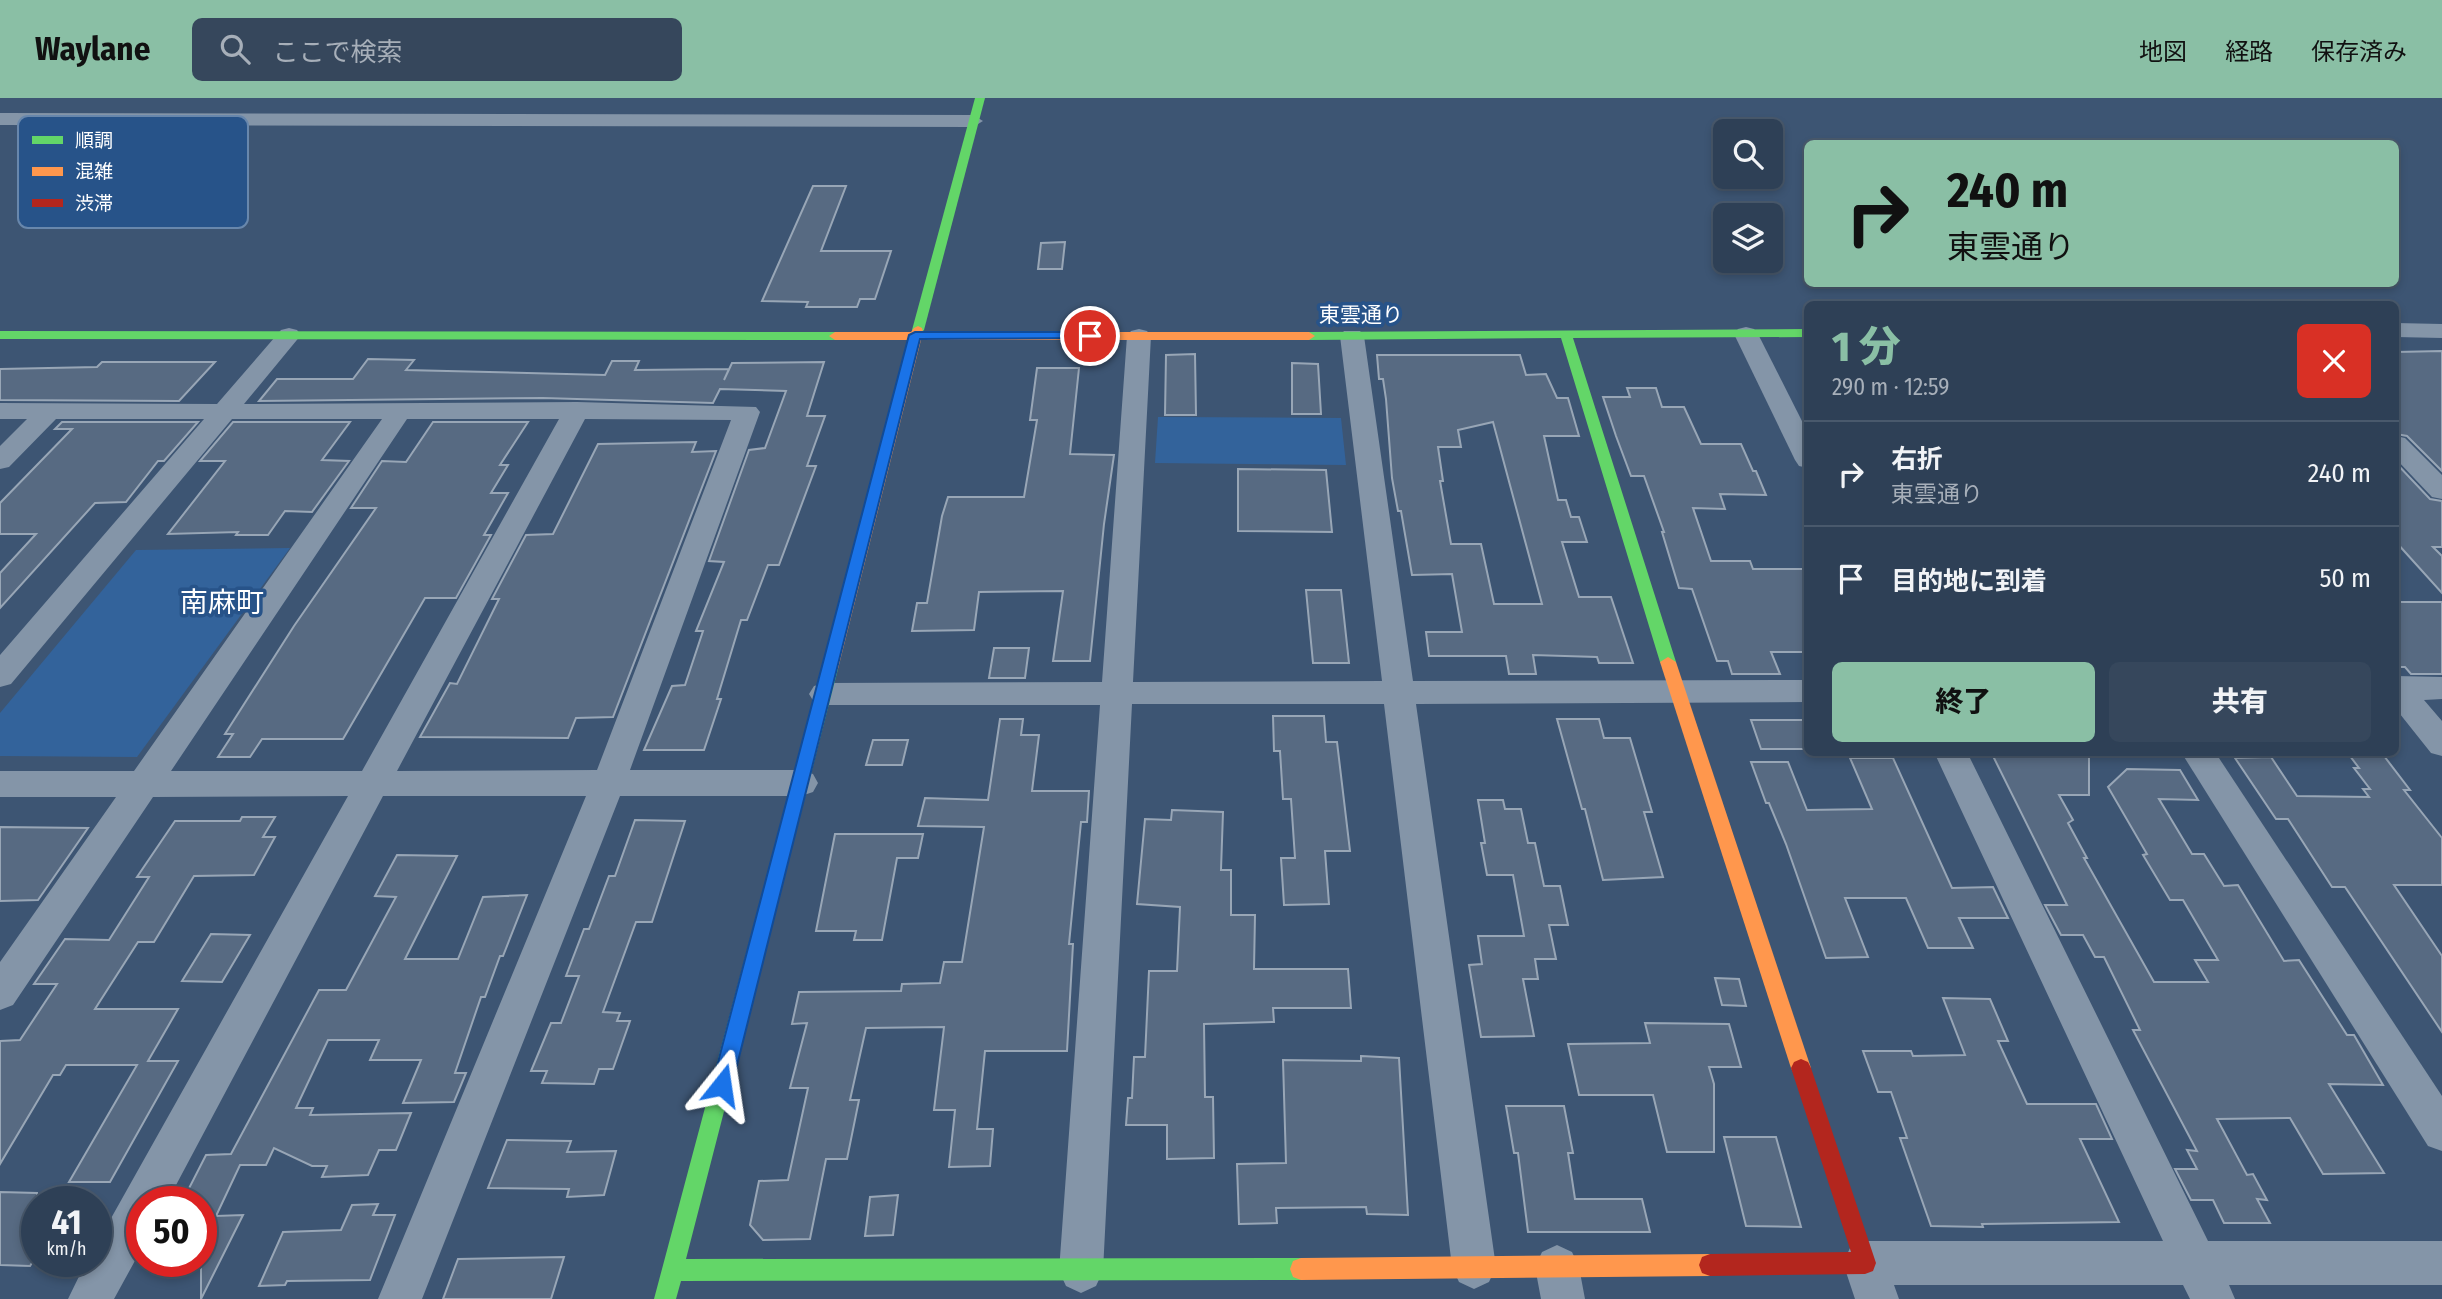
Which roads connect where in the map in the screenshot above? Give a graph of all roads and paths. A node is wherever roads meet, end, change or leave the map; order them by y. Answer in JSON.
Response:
{"nodes":[{"id":1,"x":980,"y":98,"type":"edge"},
{"id":2,"x":0,"y":120,"type":"edge"},
{"id":3,"x":18,"y":120,"type":"edge"},
{"id":4,"x":248,"y":120,"type":"edge"},
{"id":5,"x":973,"y":121,"type":"junction"},
{"id":6,"x":2399,"y":330,"type":"edge"},
{"id":7,"x":2442,"y":331,"type":"edge"},
{"id":8,"x":1804,"y":333,"type":"edge"},
{"id":9,"x":1746,"y":334,"type":"junction"},
{"id":10,"x":0,"y":335,"type":"edge"},
{"id":11,"x":289,"y":335,"type":"junction"},
{"id":12,"x":915,"y":335,"type":"junction"},
{"id":13,"x":1566,"y":335,"type":"junction"},
{"id":14,"x":1139,"y":336,"type":"junction"},
{"id":15,"x":1352,"y":336,"type":"junction"},
{"id":16,"x":577,"y":410,"type":"junction"},
{"id":17,"x":0,"y":411,"type":"edge"},
{"id":18,"x":49,"y":411,"type":"junction"},
{"id":19,"x":222,"y":411,"type":"junction"},
{"id":20,"x":400,"y":411,"type":"junction"},
{"id":21,"x":2399,"y":447,"type":"edge"},
{"id":22,"x":1804,"y":452,"type":"edge"},
{"id":23,"x":0,"y":461,"type":"edge"},
{"id":24,"x":2442,"y":491,"type":"edge"},
{"id":25,"x":0,"y":676,"type":"edge"},
{"id":26,"x":2399,"y":688,"type":"edge"},
{"id":27,"x":2442,"y":688,"type":"edge"},
{"id":28,"x":1804,"y":691,"type":"edge"},
{"id":29,"x":1118,"y":692,"type":"junction"},
{"id":30,"x":1399,"y":692,"type":"junction"},
{"id":31,"x":1678,"y":692,"type":"junction"},
{"id":32,"x":2399,"y":692,"type":"edge"},
{"id":33,"x":825,"y":694,"type":"junction"},
{"id":34,"x":2442,"y":744,"type":"edge"},
{"id":35,"x":1952,"y":756,"type":"edge"},
{"id":36,"x":2200,"y":756,"type":"edge"},
{"id":37,"x":801,"y":783,"type":"junction"},
{"id":38,"x":0,"y":784,"type":"edge"},
{"id":39,"x":374,"y":784,"type":"junction"},
{"id":40,"x":608,"y":784,"type":"junction"},
{"id":41,"x":141,"y":785,"type":"junction"},
{"id":42,"x":0,"y":993,"type":"edge"},
{"id":43,"x":2442,"y":1132,"type":"edge"},
{"id":44,"x":153,"y":1186,"type":"edge"},
{"id":45,"x":126,"y":1234,"type":"edge"},
{"id":46,"x":2442,"y":1263,"type":"edge"},
{"id":47,"x":1474,"y":1267,"type":"junction"},
{"id":48,"x":673,"y":1270,"type":"junction"},
{"id":49,"x":1081,"y":1270,"type":"junction"},
{"id":50,"x":1871,"y":1281,"type":"edge"},
{"id":51,"x":2205,"y":1282,"type":"edge"},
{"id":52,"x":1560,"y":1283,"type":"edge"},
{"id":53,"x":90,"y":1299,"type":"edge"},
{"id":54,"x":400,"y":1299,"type":"edge"},
{"id":55,"x":665,"y":1299,"type":"edge"}],
"edges":[{"from":1,"to":5,"type":"street"},
{"from":2,"to":3,"type":"street"},
{"from":4,"to":5,"type":"street"},
{"from":5,"to":12,"type":"street"},
{"from":6,"to":7,"type":"street"},
{"from":8,"to":9,"type":"street","name":"東雲通り"},
{"from":9,"to":13,"type":"street","name":"東雲通り"},
{"from":9,"to":22,"type":"street"},
{"from":10,"to":11,"type":"street","name":"東雲通り"},
{"from":11,"to":12,"type":"street","name":"東雲通り"},
{"from":11,"to":19,"type":"street"},
{"from":12,"to":14,"type":"street","name":"東雲通り"},
{"from":12,"to":33,"type":"street"},
{"from":13,"to":15,"type":"street","name":"東雲通り"},
{"from":13,"to":31,"type":"street"},
{"from":14,"to":15,"type":"street","name":"東雲通り"},
{"from":14,"to":29,"type":"street"},
{"from":15,"to":30,"type":"street"},
{"from":16,"to":20,"type":"street"},
{"from":16,"to":39,"type":"street"},
{"from":16,"to":40,"type":"street"},
{"from":17,"to":18,"type":"street"},
{"from":18,"to":19,"type":"street"},
{"from":18,"to":23,"type":"street"},
{"from":19,"to":20,"type":"street"},
{"from":19,"to":25,"type":"street"},
{"from":20,"to":41,"type":"street"},
{"from":21,"to":24,"type":"street"},
{"from":26,"to":27,"type":"street"},
{"from":28,"to":31,"type":"street"},
{"from":29,"to":30,"type":"street"},
{"from":29,"to":33,"type":"street"},
{"from":29,"to":49,"type":"street"},
{"from":30,"to":31,"type":"street"},
{"from":30,"to":47,"type":"street"},
{"from":31,"to":50,"type":"street"},
{"from":32,"to":34,"type":"street"},
{"from":33,"to":37,"type":"street"},
{"from":35,"to":51,"type":"street"},
{"from":36,"to":43,"type":"street"},
{"from":37,"to":40,"type":"street"},
{"from":37,"to":48,"type":"street"},
{"from":38,"to":41,"type":"street"},
{"from":39,"to":40,"type":"street"},
{"from":39,"to":41,"type":"street"},
{"from":39,"to":44,"type":"street"},
{"from":40,"to":54,"type":"street"},
{"from":41,"to":42,"type":"street"},
{"from":45,"to":53,"type":"street"},
{"from":46,"to":51,"type":"street"},
{"from":47,"to":49,"type":"street"},
{"from":47,"to":52,"type":"street"},
{"from":48,"to":49,"type":"street"},
{"from":48,"to":55,"type":"street"},
{"from":50,"to":51,"type":"street"},
{"from":50,"to":52,"type":"street"}]}
